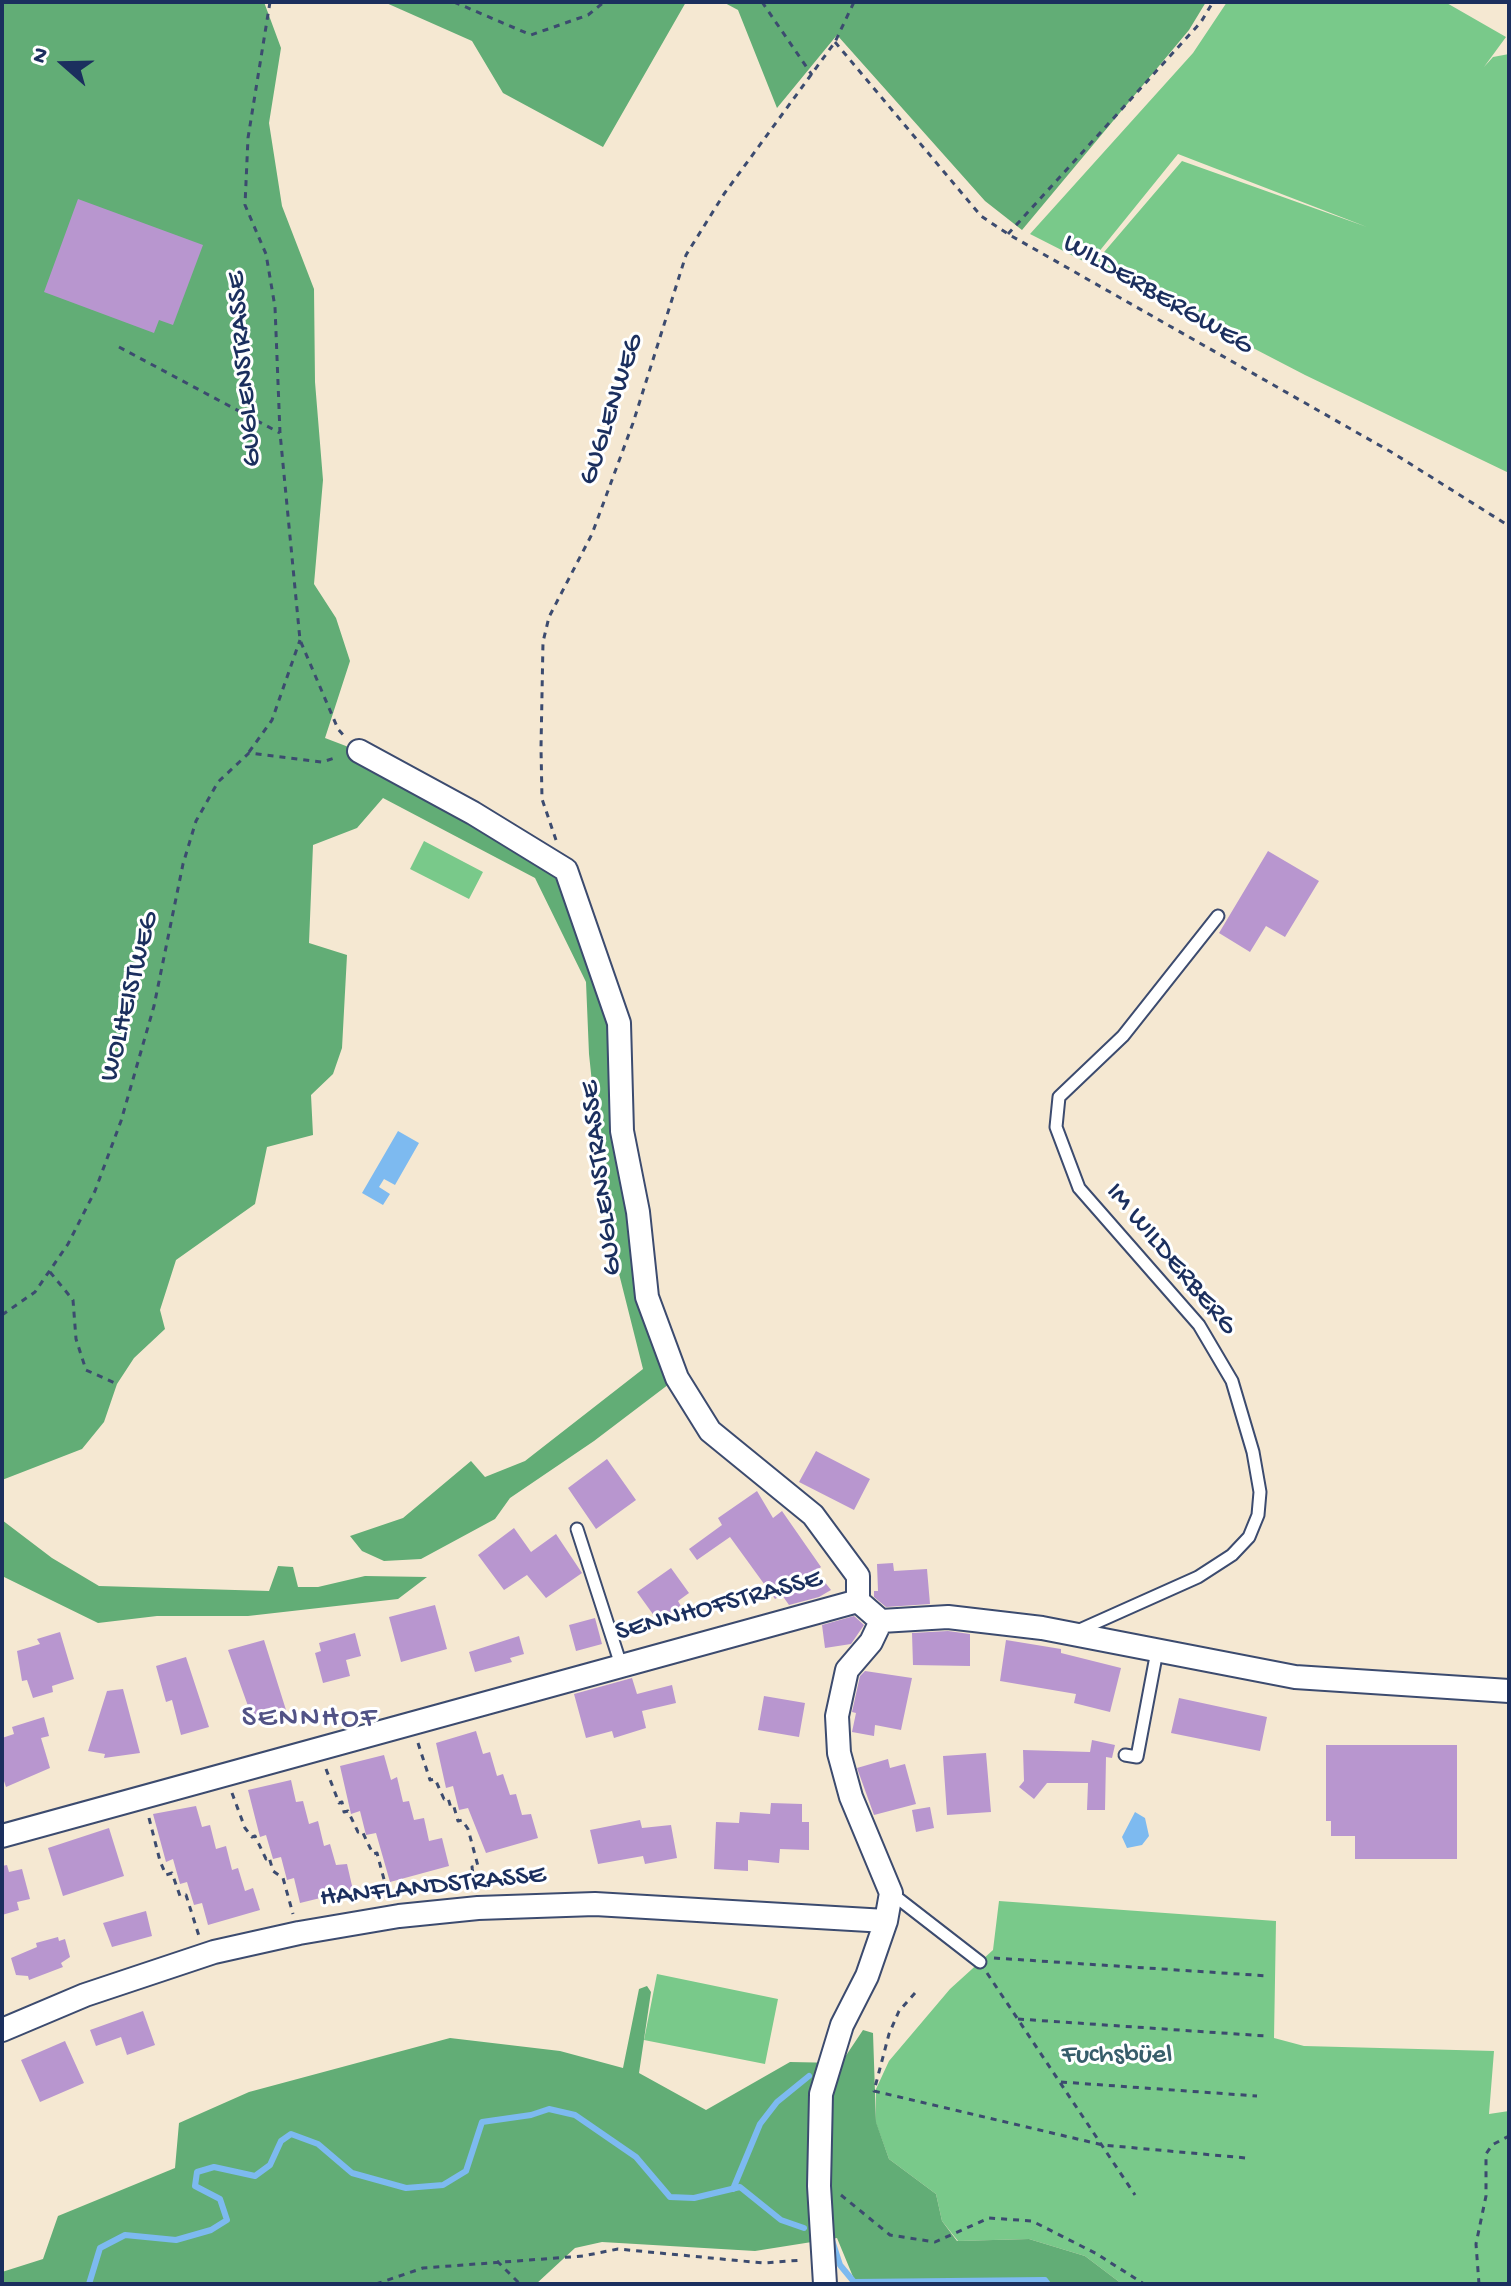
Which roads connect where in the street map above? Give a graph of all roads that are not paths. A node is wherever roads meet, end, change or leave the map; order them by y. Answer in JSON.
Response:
{"nodes":[{"id":1,"x":359,"y":751,"type":"dead end"},
{"id":2,"x":1218,"y":916,"type":"dead end"},
{"id":3,"x":577,"y":1529,"type":"dead end"},
{"id":4,"x":858,"y":1601,"type":"junction"},
{"id":5,"x":881,"y":1621,"type":"junction"},
{"id":6,"x":1071,"y":1634,"type":"junction"},
{"id":7,"x":1157,"y":1651,"type":"junction"},
{"id":8,"x":621,"y":1665,"type":"junction"},
{"id":9,"x":1509,"y":1691,"type":"edge"},
{"id":10,"x":1125,"y":1755,"type":"dead end"},
{"id":11,"x":2,"y":1836,"type":"edge"},
{"id":12,"x":891,"y":1893,"type":"junction"},
{"id":13,"x":886,"y":1921,"type":"junction"},
{"id":14,"x":980,"y":1962,"type":"road end"},
{"id":15,"x":2,"y":2030,"type":"edge"},
{"id":16,"x":825,"y":2284,"type":"edge"}],
"edges":[{"from":1,"to":4,"type":"street","name":"GUGLENSTRASSE"},
{"from":2,"to":6,"type":"lane","name":"IM WILDERBERG"},
{"from":3,"to":8,"type":"lane"},
{"from":4,"to":5,"type":"street","name":"SENNHOFSTRASSE"},
{"from":4,"to":8,"type":"street","name":"SENNHOFSTRASSE"},
{"from":5,"to":6,"type":"street"},
{"from":5,"to":12,"type":"street"},
{"from":6,"to":7,"type":"street"},
{"from":7,"to":9,"type":"street"},
{"from":7,"to":10,"type":"lane"},
{"from":8,"to":11,"type":"street","name":"SENNHOFSTRASSE"},
{"from":12,"to":13,"type":"street"},
{"from":12,"to":14,"type":"lane"},
{"from":13,"to":15,"type":"street","name":"HANFLANDSTRASSE"},
{"from":13,"to":16,"type":"street"}]}
